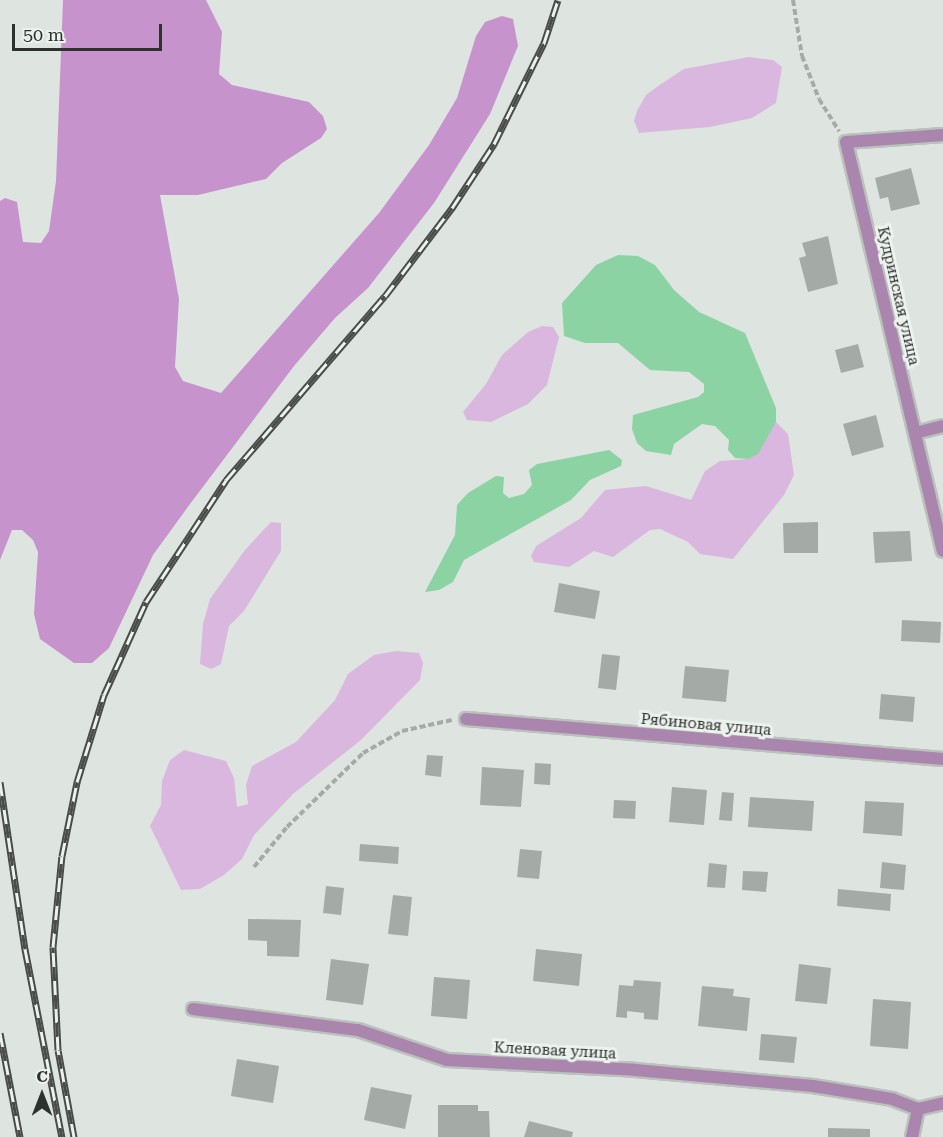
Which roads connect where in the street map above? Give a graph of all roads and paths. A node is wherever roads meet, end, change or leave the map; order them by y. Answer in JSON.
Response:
{"nodes":[{"id":1,"x":793,"y":0,"type":"edge"},
{"id":2,"x":943,"y":135,"type":"edge"},
{"id":3,"x":846,"y":142,"type":"junction"},
{"id":4,"x":943,"y":426,"type":"edge"},
{"id":5,"x":915,"y":433,"type":"junction"},
{"id":6,"x":943,"y":551,"type":"edge"},
{"id":7,"x":466,"y":719,"type":"joint"},
{"id":8,"x":943,"y":759,"type":"edge"},
{"id":9,"x":254,"y":867,"type":"dead end"},
{"id":10,"x":194,"y":1009,"type":"dead end"},
{"id":11,"x":943,"y":1092,"type":"edge"},
{"id":12,"x":938,"y":1104,"type":"edge"},
{"id":13,"x":918,"y":1108,"type":"junction"},
{"id":14,"x":912,"y":1137,"type":"edge"}],
"edges":[{"from":1,"to":3,"type":"path"},
{"from":2,"to":3,"type":"street"},
{"from":3,"to":5,"type":"street","name":"Кудринская улица"},
{"from":4,"to":5,"type":"street"},
{"from":5,"to":6,"type":"street","name":"Кудринская улица"},
{"from":7,"to":8,"type":"street","name":"Рябиновая улица"},
{"from":7,"to":9,"type":"path"},
{"from":10,"to":13,"type":"street","name":"Кленовая улица"},
{"from":11,"to":12,"type":"street"},
{"from":12,"to":13,"type":"street","name":"Кленовая улица"},
{"from":13,"to":14,"type":"street"}]}
